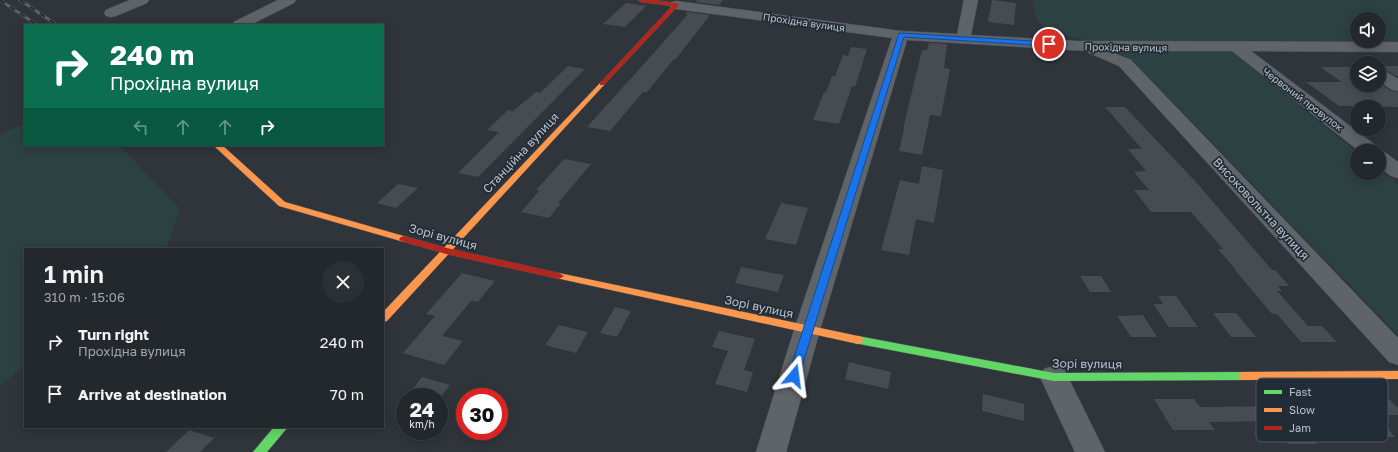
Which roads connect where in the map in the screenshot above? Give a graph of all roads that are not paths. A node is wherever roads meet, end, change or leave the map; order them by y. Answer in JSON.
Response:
{"nodes":[{"id":1,"x":142,"y":0,"type":"edge"},
{"id":2,"x":289,"y":0,"type":"edge"},
{"id":3,"x":641,"y":0,"type":"edge"},
{"id":4,"x":744,"y":0,"type":"edge"},
{"id":5,"x":971,"y":0,"type":"edge"},
{"id":6,"x":676,"y":5,"type":"junction"},
{"id":7,"x":734,"y":12,"type":"junction"},
{"id":8,"x":111,"y":13,"type":"dead end"},
{"id":9,"x":241,"y":24,"type":"edge"},
{"id":10,"x":901,"y":35,"type":"junction"},
{"id":11,"x":964,"y":39,"type":"junction"},
{"id":12,"x":1077,"y":46,"type":"junction"},
{"id":13,"x":1151,"y":47,"type":"junction"},
{"id":14,"x":1236,"y":47,"type":"junction"},
{"id":15,"x":1338,"y":47,"type":"junction"},
{"id":16,"x":1398,"y":48,"type":"edge"},
{"id":17,"x":1352,"y":56,"type":"edge"},
{"id":18,"x":1125,"y":63,"type":"junction"},
{"id":19,"x":1386,"y":78,"type":"edge"},
{"id":20,"x":1398,"y":86,"type":"edge"},
{"id":21,"x":1362,"y":144,"type":"edge"},
{"id":22,"x":218,"y":146,"type":"edge"},
{"id":23,"x":1386,"y":163,"type":"edge"},
{"id":24,"x":1398,"y":172,"type":"edge"},
{"id":25,"x":446,"y":251,"type":"junction"},
{"id":26,"x":384,"y":317,"type":"edge"},
{"id":27,"x":807,"y":330,"type":"junction"},
{"id":28,"x":1398,"y":355,"type":"edge"},
{"id":29,"x":1398,"y":375,"type":"edge"},
{"id":30,"x":1054,"y":377,"type":"junction"},
{"id":31,"x":281,"y":428,"type":"edge"},
{"id":32,"x":258,"y":452,"type":"edge"},
{"id":33,"x":771,"y":452,"type":"edge"},
{"id":34,"x":1090,"y":452,"type":"edge"}],
"edges":[{"from":1,"to":8,"type":"street"},
{"from":2,"to":9,"type":"street"},
{"from":3,"to":6,"type":"street","name":"Прохідна вулиця"},
{"from":4,"to":7,"type":"street"},
{"from":5,"to":11,"type":"street"},
{"from":6,"to":7,"type":"street","name":"Прохідна вулиця"},
{"from":6,"to":25,"type":"street","name":"Станційна вулиця"},
{"from":7,"to":10,"type":"street","name":"Прохідна вулиця"},
{"from":10,"to":11,"type":"street","name":"Прохідна вулиця"},
{"from":10,"to":27,"type":"street"},
{"from":11,"to":12,"type":"street","name":"Прохідна вулиця"},
{"from":12,"to":13,"type":"street","name":"Прохідна вулиця"},
{"from":12,"to":18,"type":"street","name":"Високовольтна вулиця"},
{"from":13,"to":14,"type":"street","name":"Прохідна вулиця"},
{"from":13,"to":18,"type":"street"},
{"from":14,"to":15,"type":"street","name":"Прохідна вулиця"},
{"from":14,"to":21,"type":"street","name":"Червоний провулок"},
{"from":15,"to":16,"type":"street","name":"Прохідна вулиця"},
{"from":15,"to":17,"type":"street"},
{"from":18,"to":28,"type":"street","name":"Високовольтна вулиця"},
{"from":19,"to":20,"type":"street"},
{"from":22,"to":25,"type":"street","name":"Зорі вулиця"},
{"from":23,"to":24,"type":"street"},
{"from":25,"to":26,"type":"street","name":"Станційна вулиця"},
{"from":25,"to":27,"type":"street","name":"Зорі вулиця"},
{"from":27,"to":30,"type":"street","name":"Зорі вулиця"},
{"from":27,"to":33,"type":"street"},
{"from":29,"to":30,"type":"street","name":"Зорі вулиця"},
{"from":30,"to":34,"type":"street"},
{"from":31,"to":32,"type":"street"}]}
